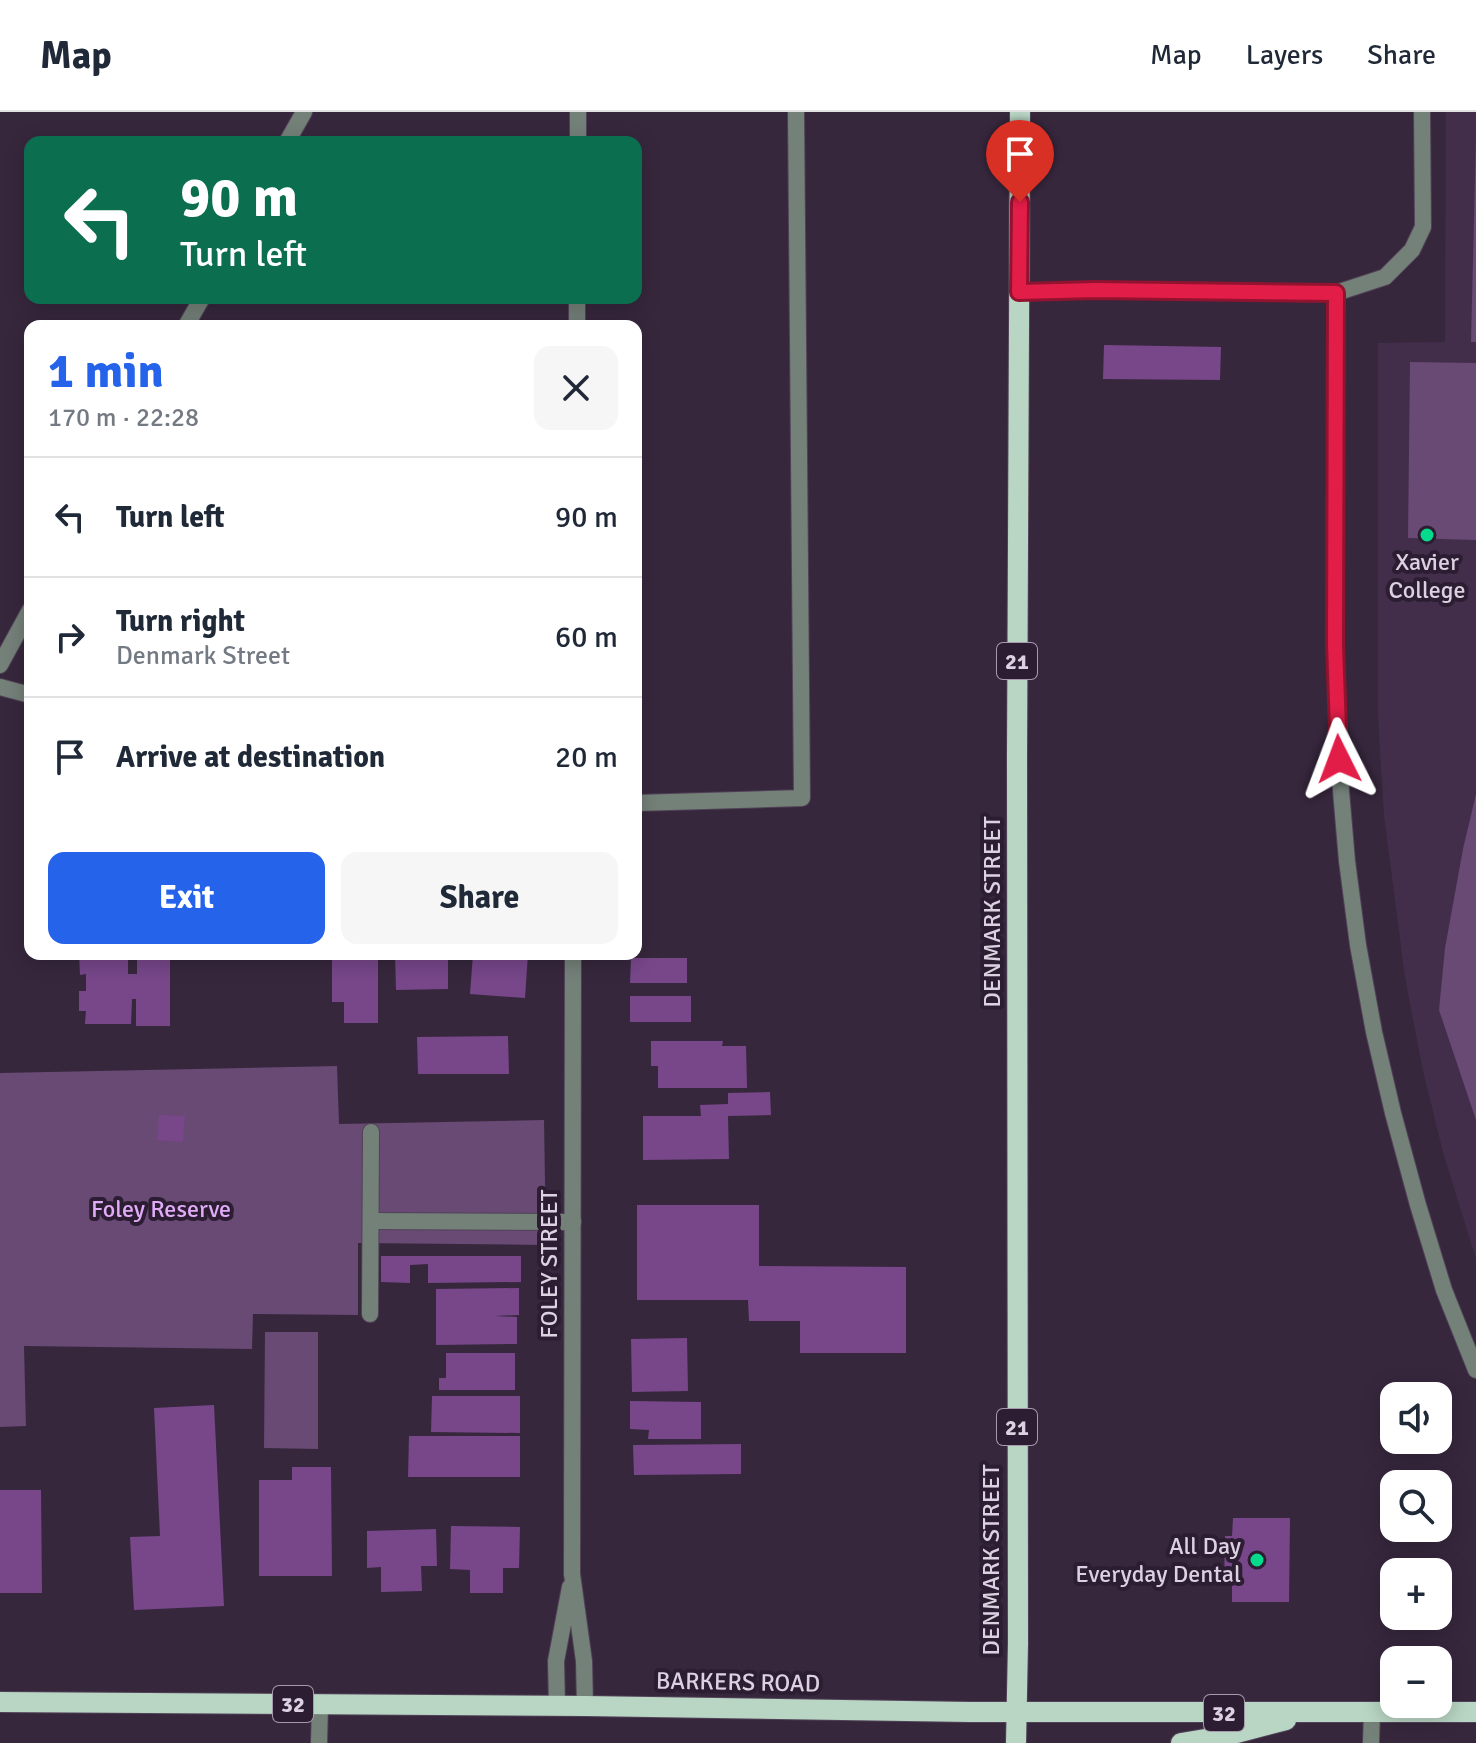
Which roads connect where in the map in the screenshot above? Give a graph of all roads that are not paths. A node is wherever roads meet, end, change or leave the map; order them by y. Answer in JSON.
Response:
{"nodes":[{"id":1,"x":304,"y":112,"type":"edge"},
{"id":2,"x":578,"y":112,"type":"edge"},
{"id":3,"x":796,"y":112,"type":"edge"},
{"id":4,"x":1020,"y":112,"type":"edge"},
{"id":5,"x":1422,"y":112,"type":"edge"},
{"id":6,"x":290,"y":136,"type":"edge"},
{"id":7,"x":578,"y":136,"type":"edge"},
{"id":8,"x":1019,"y":292,"type":"junction"},
{"id":9,"x":1336,"y":293,"type":"junction"},
{"id":10,"x":24,"y":621,"type":"edge"},
{"id":11,"x":0,"y":665,"type":"edge"},
{"id":12,"x":0,"y":687,"type":"edge"},
{"id":13,"x":24,"y":693,"type":"edge"},
{"id":14,"x":642,"y":803,"type":"edge"},
{"id":15,"x":573,"y":960,"type":"edge"},
{"id":16,"x":371,"y":1132,"type":"dead end"},
{"id":17,"x":371,"y":1221,"type":"junction"},
{"id":18,"x":573,"y":1222,"type":"junction"},
{"id":19,"x":370,"y":1314,"type":"dead end"},
{"id":20,"x":1476,"y":1370,"type":"edge"},
{"id":21,"x":572,"y":1574,"type":"junction"},
{"id":22,"x":0,"y":1702,"type":"edge"},
{"id":23,"x":320,"y":1705,"type":"junction"},
{"id":24,"x":557,"y":1706,"type":"junction"},
{"id":25,"x":585,"y":1706,"type":"junction"},
{"id":26,"x":1321,"y":1711,"type":"junction"},
{"id":27,"x":1372,"y":1711,"type":"junction"},
{"id":28,"x":1016,"y":1712,"type":"junction"},
{"id":29,"x":1476,"y":1712,"type":"edge"},
{"id":30,"x":319,"y":1743,"type":"edge"},
{"id":31,"x":1016,"y":1743,"type":"edge"},
{"id":32,"x":1181,"y":1743,"type":"edge"},
{"id":33,"x":1371,"y":1743,"type":"edge"}],
"edges":[{"from":1,"to":6,"type":"street"},
{"from":2,"to":7,"type":"street"},
{"from":3,"to":14,"type":"street"},
{"from":4,"to":8,"type":"main road","name":"DENMARK STREET","number":"21"},
{"from":5,"to":9,"type":"street"},
{"from":8,"to":9,"type":"street"},
{"from":8,"to":28,"type":"main road","name":"DENMARK STREET","number":"21"},
{"from":9,"to":20,"type":"street"},
{"from":10,"to":11,"type":"street"},
{"from":12,"to":13,"type":"street"},
{"from":15,"to":18,"type":"street","name":"FOLEY STREET"},
{"from":16,"to":17,"type":"street"},
{"from":17,"to":18,"type":"street"},
{"from":17,"to":19,"type":"street"},
{"from":18,"to":21,"type":"street","name":"FOLEY STREET"},
{"from":21,"to":24,"type":"street","name":"FOLEY STREET"},
{"from":21,"to":25,"type":"street","name":"FOLEY STREET"},
{"from":22,"to":23,"type":"main road","name":"BARKERS ROAD","number":"32"},
{"from":23,"to":24,"type":"main road","name":"BARKERS ROAD","number":"32"},
{"from":23,"to":30,"type":"street"},
{"from":24,"to":25,"type":"main road","name":"BARKERS ROAD","number":"32"},
{"from":25,"to":28,"type":"main road","name":"BARKERS ROAD","number":"32"},
{"from":26,"to":27,"type":"main road","name":"BARKERS ROAD","number":"32"},
{"from":26,"to":28,"type":"main road","name":"BARKERS ROAD","number":"32"},
{"from":26,"to":32,"type":"main road"},
{"from":27,"to":29,"type":"main road","name":"BARKERS ROAD","number":"32"},
{"from":27,"to":33,"type":"street"},
{"from":28,"to":31,"type":"main road","number":"21"}]}
